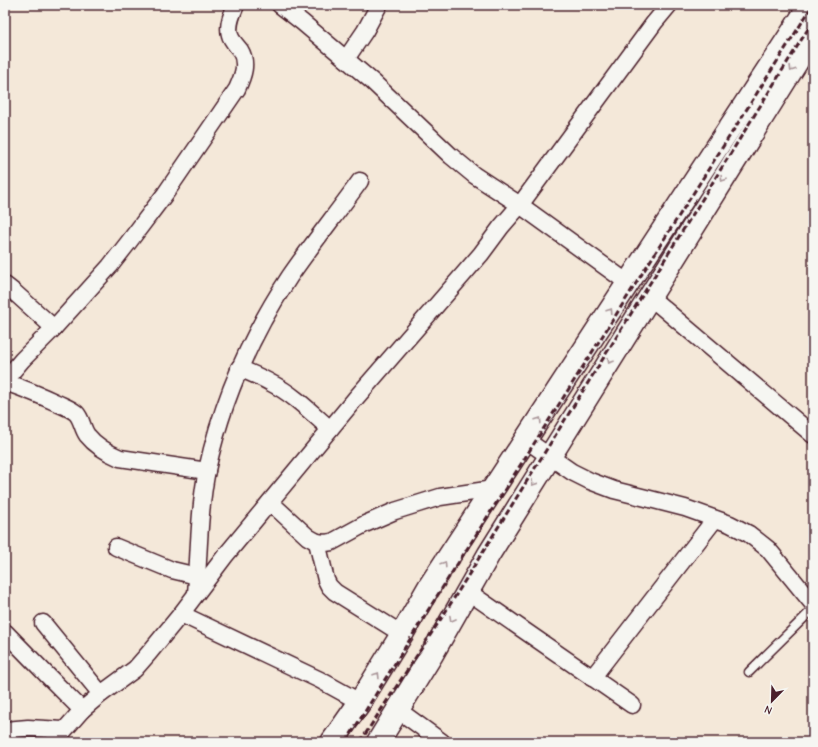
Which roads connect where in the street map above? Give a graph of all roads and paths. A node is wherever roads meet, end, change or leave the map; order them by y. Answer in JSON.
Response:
{"nodes":[{"id":1,"x":236,"y":5,"type":"edge"},
{"id":2,"x":280,"y":5,"type":"edge"},
{"id":3,"x":379,"y":5,"type":"edge"},
{"id":4,"x":669,"y":5,"type":"edge"},
{"id":5,"x":810,"y":5,"type":"edge"},
{"id":6,"x":813,"y":36,"type":"edge"},
{"id":7,"x":346,"y":58,"type":"junction"},
{"id":8,"x":360,"y":181,"type":"dead end"},
{"id":9,"x":520,"y":205,"type":"junction"},
{"id":10,"x":628,"y":283,"type":"junction"},
{"id":11,"x":5,"y":285,"type":"edge"},
{"id":12,"x":650,"y":297,"type":"junction"},
{"id":13,"x":54,"y":328,"type":"junction"},
{"id":14,"x":239,"y":368,"type":"junction"},
{"id":15,"x":5,"y":381,"type":"edge"},
{"id":16,"x":330,"y":429,"type":"junction"},
{"id":17,"x":813,"y":435,"type":"edge"},
{"id":18,"x":526,"y":440,"type":"junction"},
{"id":19,"x":550,"y":456,"type":"junction"},
{"id":20,"x":207,"y":471,"type":"junction"},
{"id":21,"x":493,"y":489,"type":"junction"},
{"id":22,"x":270,"y":502,"type":"junction"},
{"id":23,"x":715,"y":519,"type":"junction"},
{"id":24,"x":317,"y":542,"type":"junction"},
{"id":25,"x":116,"y":547,"type":"dead end"},
{"id":26,"x":198,"y":576,"type":"junction"},
{"id":27,"x":467,"y":591,"type":"junction"},
{"id":28,"x":196,"y":594,"type":"junction"},
{"id":29,"x":813,"y":604,"type":"edge"},
{"id":30,"x":813,"y":609,"type":"edge"},
{"id":31,"x":181,"y":614,"type":"junction"},
{"id":32,"x":43,"y":623,"type":"dead end"},
{"id":33,"x":5,"y":632,"type":"edge"},
{"id":34,"x":402,"y":634,"type":"junction"},
{"id":35,"x":749,"y":672,"type":"dead end"},
{"id":36,"x":592,"y":678,"type":"junction"},
{"id":37,"x":101,"y":694,"type":"junction"},
{"id":38,"x":360,"y":702,"type":"junction"},
{"id":39,"x":632,"y":706,"type":"dead end"},
{"id":40,"x":82,"y":710,"type":"junction"},
{"id":41,"x":398,"y":710,"type":"junction"},
{"id":42,"x":5,"y":730,"type":"edge"},
{"id":43,"x":59,"y":736,"type":"edge"},
{"id":44,"x":332,"y":742,"type":"edge"},
{"id":45,"x":378,"y":742,"type":"edge"},
{"id":46,"x":442,"y":742,"type":"edge"}],
"edges":[{"from":1,"to":13,"type":"street"},
{"from":2,"to":7,"type":"street"},
{"from":3,"to":7,"type":"street"},
{"from":4,"to":9,"type":"street"},
{"from":5,"to":10,"type":"main road"},
{"from":6,"to":12,"type":"main road","one_way":true},
{"from":7,"to":9,"type":"street"},
{"from":8,"to":14,"type":"street"},
{"from":9,"to":10,"type":"street"},
{"from":9,"to":16,"type":"street"},
{"from":18,"to":10,"type":"main road","one_way":true},
{"from":11,"to":13,"type":"street"},
{"from":12,"to":17,"type":"street"},
{"from":12,"to":19,"type":"main road","one_way":true},
{"from":13,"to":15,"type":"street"},
{"from":14,"to":16,"type":"street"},
{"from":14,"to":20,"type":"street"},
{"from":15,"to":20,"type":"street"},
{"from":16,"to":22,"type":"street"},
{"from":18,"to":19,"type":"street"},
{"from":18,"to":21,"type":"main road"},
{"from":19,"to":23,"type":"street"},
{"from":19,"to":27,"type":"main road","one_way":true},
{"from":20,"to":26,"type":"street"},
{"from":21,"to":24,"type":"street"},
{"from":34,"to":21,"type":"main road","one_way":true},
{"from":22,"to":24,"type":"street"},
{"from":22,"to":28,"type":"street"},
{"from":23,"to":29,"type":"street"},
{"from":23,"to":36,"type":"street"},
{"from":24,"to":34,"type":"street"},
{"from":25,"to":26,"type":"street"},
{"from":26,"to":28,"type":"street"},
{"from":27,"to":36,"type":"street"},
{"from":27,"to":41,"type":"main road","one_way":true},
{"from":28,"to":31,"type":"street"},
{"from":30,"to":35,"type":"lane"},
{"from":31,"to":37,"type":"street"},
{"from":31,"to":38,"type":"street"},
{"from":32,"to":37,"type":"street"},
{"from":33,"to":40,"type":"street"},
{"from":38,"to":34,"type":"main road","one_way":true},
{"from":36,"to":39,"type":"street"},
{"from":37,"to":40,"type":"street"},
{"from":38,"to":44,"type":"main road"},
{"from":40,"to":43,"type":"street"},
{"from":41,"to":45,"type":"main road"},
{"from":41,"to":46,"type":"street"},
{"from":42,"to":43,"type":"street"}]}
